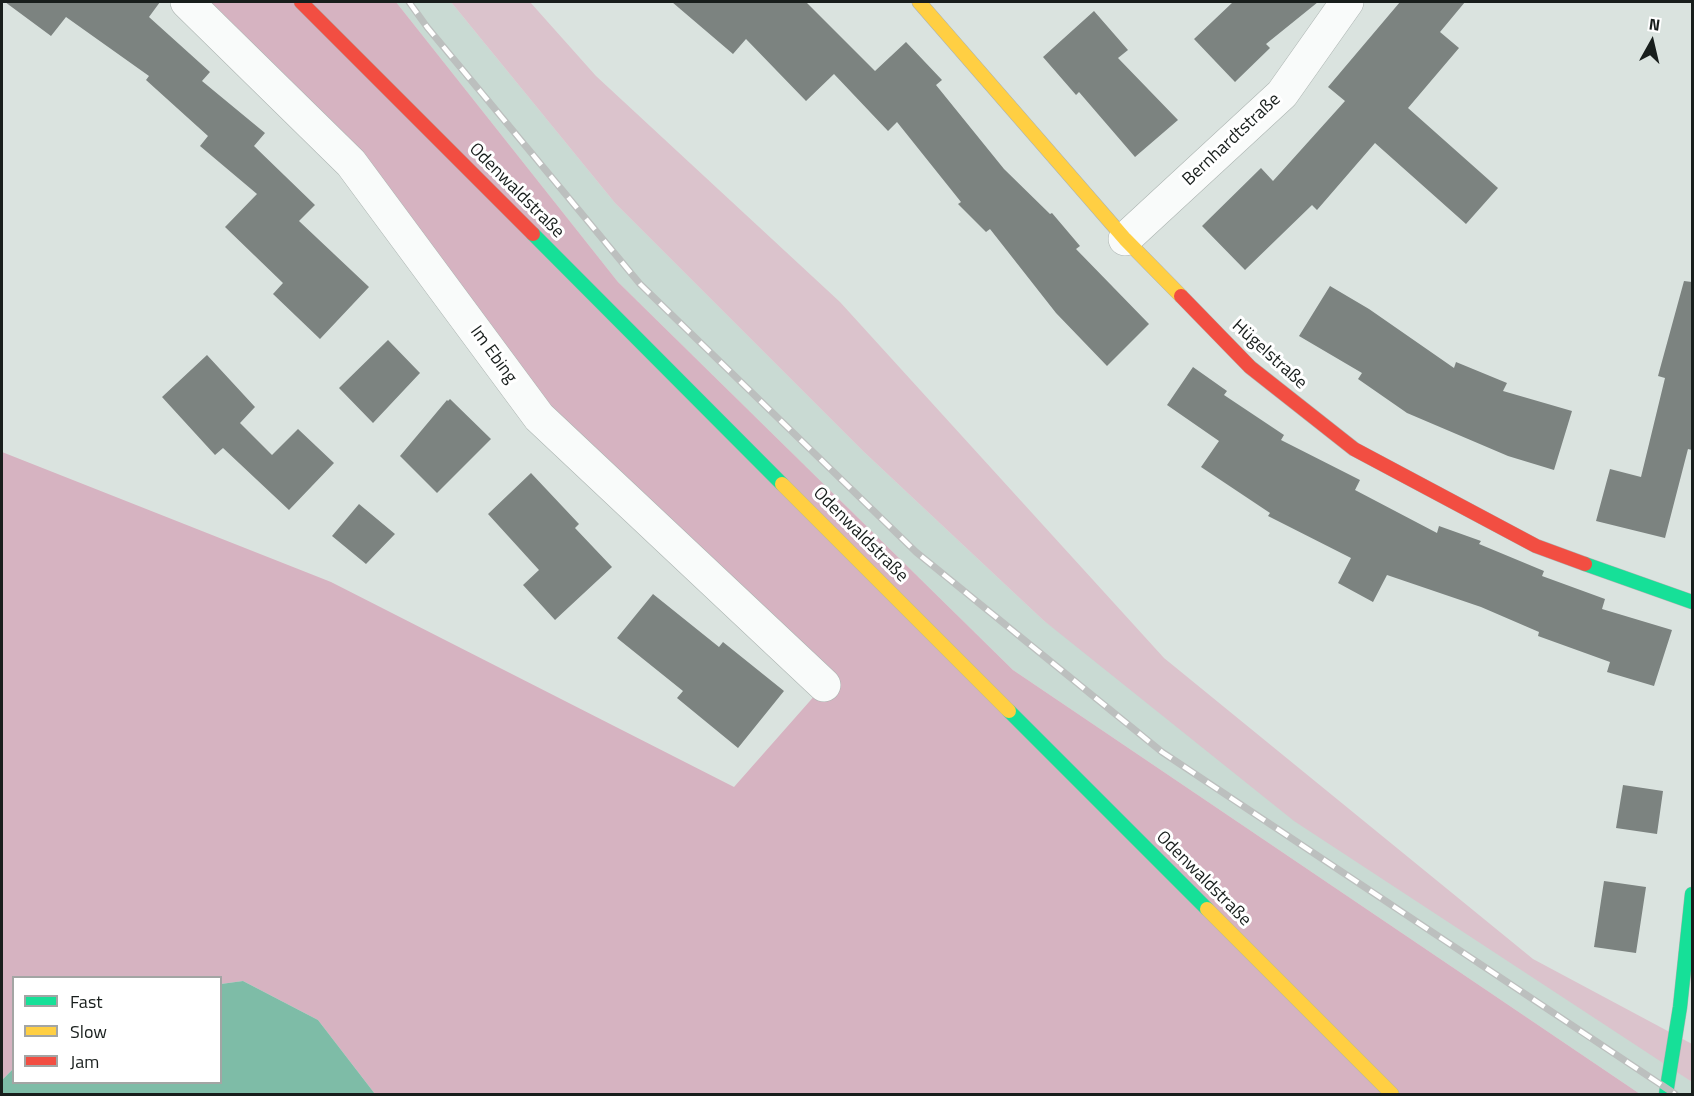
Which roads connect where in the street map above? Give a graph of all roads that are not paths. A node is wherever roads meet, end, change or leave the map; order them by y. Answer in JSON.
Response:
{"nodes":[{"id":1,"x":187,"y":2,"type":"edge"},
{"id":2,"x":301,"y":2,"type":"edge"},
{"id":3,"x":919,"y":2,"type":"edge"},
{"id":4,"x":1347,"y":2,"type":"edge"},
{"id":5,"x":1125,"y":239,"type":"junction"},
{"id":6,"x":1692,"y":602,"type":"edge"},
{"id":7,"x":824,"y":685,"type":"dead end"},
{"id":8,"x":1692,"y":894,"type":"edge"},
{"id":9,"x":1392,"y":1095,"type":"edge"},
{"id":10,"x":1666,"y":1095,"type":"edge"}],
"edges":[{"from":1,"to":7,"type":"street","name":"Im Ebing"},
{"from":2,"to":9,"type":"main road","name":"Odenwaldstraße"},
{"from":3,"to":5,"type":"main road","name":"Hügelstraße"},
{"from":4,"to":5,"type":"street","name":"Bernhardtstraße"},
{"from":5,"to":6,"type":"main road","name":"Hügelstraße"},
{"from":8,"to":10,"type":"main road"}]}
